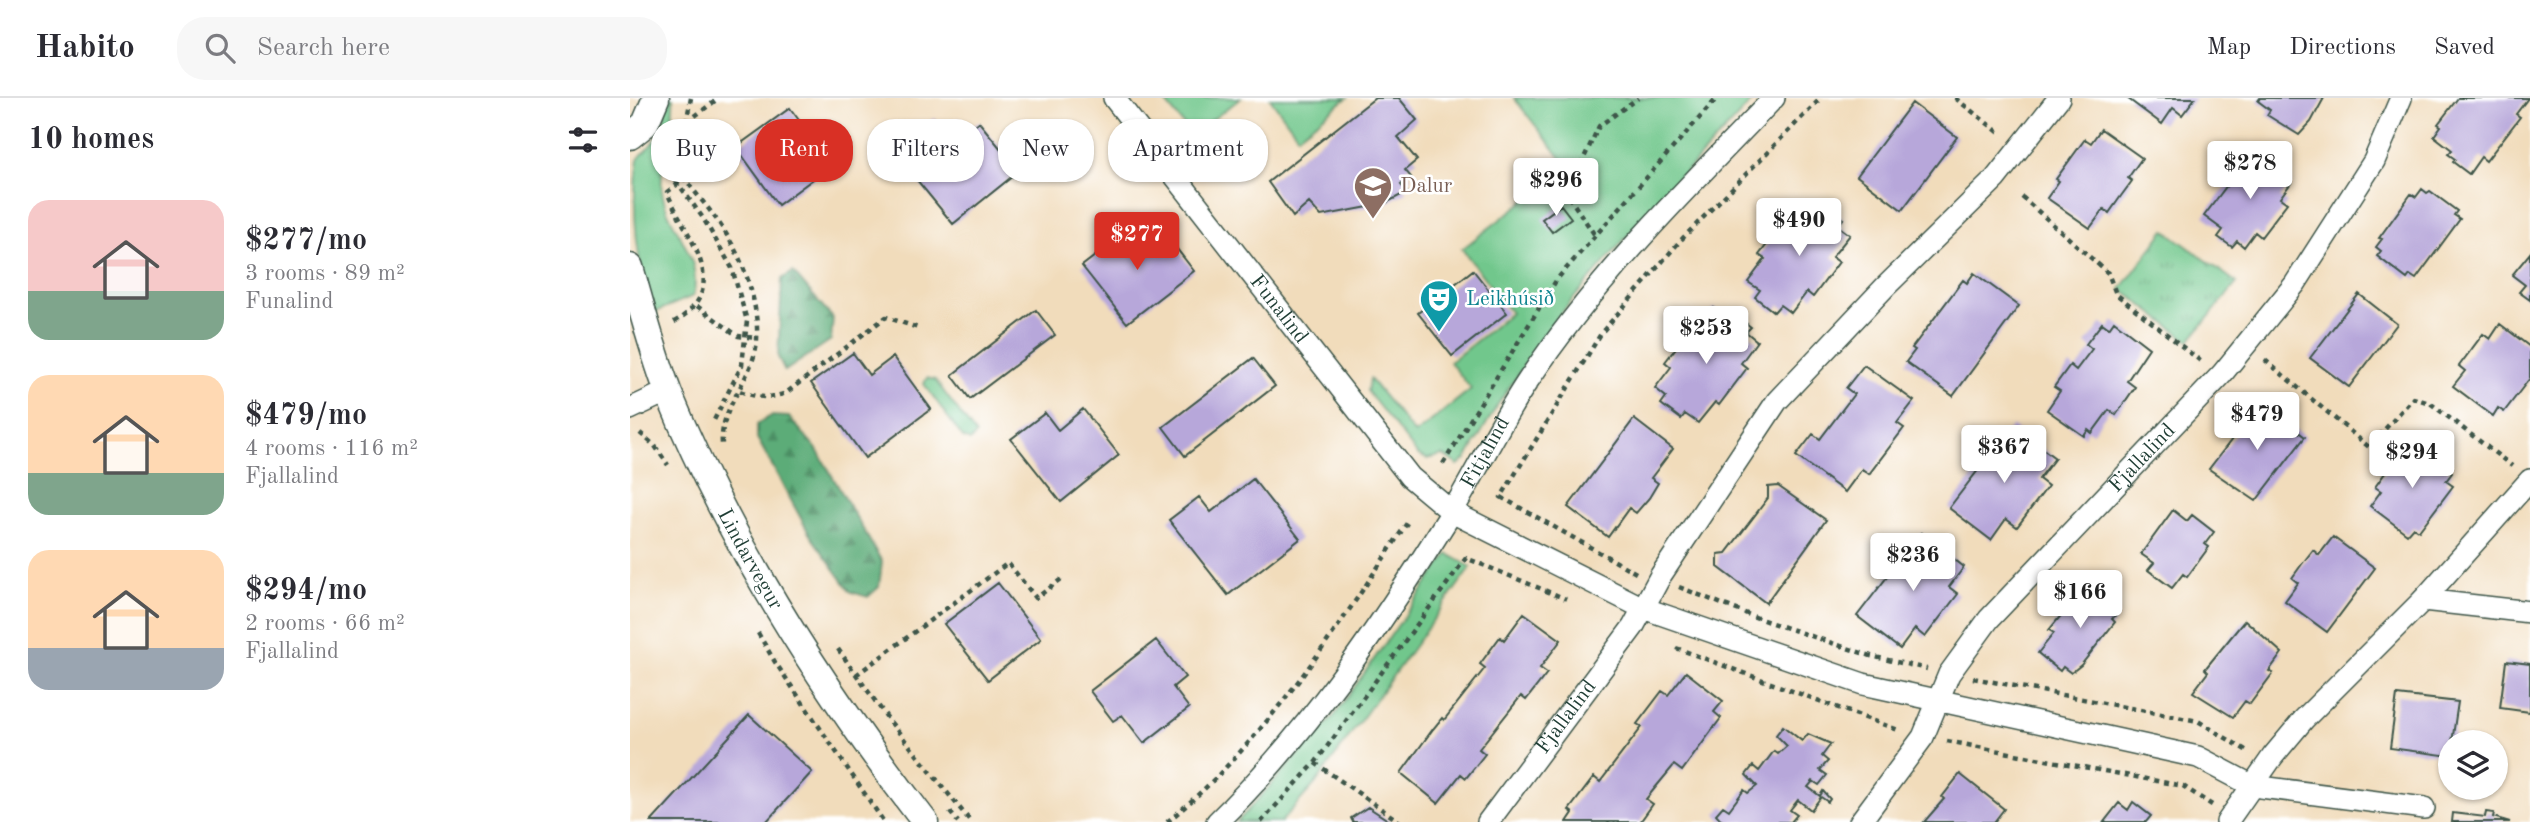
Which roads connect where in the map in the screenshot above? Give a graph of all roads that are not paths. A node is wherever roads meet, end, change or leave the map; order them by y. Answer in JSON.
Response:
{"nodes":[{"id":1,"x":656,"y":98,"type":"edge"},
{"id":2,"x":1114,"y":98,"type":"edge"},
{"id":3,"x":1774,"y":98,"type":"edge"},
{"id":4,"x":2059,"y":98,"type":"edge"},
{"id":5,"x":2401,"y":98,"type":"edge"},
{"id":6,"x":631,"y":137,"type":"edge"},
{"id":7,"x":630,"y":267,"type":"edge"},
{"id":8,"x":668,"y":391,"type":"junction"},
{"id":9,"x":630,"y":409,"type":"edge"},
{"id":10,"x":2524,"y":476,"type":"edge"},
{"id":11,"x":1452,"y":512,"type":"junction"},
{"id":12,"x":2423,"y":600,"type":"junction"},
{"id":13,"x":1643,"y":608,"type":"junction"},
{"id":14,"x":2530,"y":612,"type":"edge"},
{"id":15,"x":1938,"y":702,"type":"junction"},
{"id":16,"x":2253,"y":786,"type":"junction"},
{"id":17,"x":2424,"y":808,"type":"dead end"},
{"id":18,"x":925,"y":822,"type":"edge"},
{"id":19,"x":1217,"y":822,"type":"edge"},
{"id":20,"x":1488,"y":822,"type":"edge"},
{"id":21,"x":1860,"y":822,"type":"edge"},
{"id":22,"x":2227,"y":822,"type":"edge"}],
"edges":[{"from":1,"to":6,"type":"street"},
{"from":2,"to":11,"type":"street","name":"Funalind"},
{"from":3,"to":11,"type":"street","name":"Fitjalind"},
{"from":4,"to":13,"type":"street","name":"Fjallalind"},
{"from":5,"to":15,"type":"street","name":"Fjallalind"},
{"from":7,"to":8,"type":"street","name":"Lindarvegur"},
{"from":8,"to":9,"type":"street"},
{"from":8,"to":18,"type":"street","name":"Lindarvegur"},
{"from":10,"to":12,"type":"street"},
{"from":11,"to":13,"type":"street"},
{"from":11,"to":19,"type":"street","name":"Fitjalind"},
{"from":12,"to":14,"type":"street"},
{"from":12,"to":16,"type":"street"},
{"from":13,"to":15,"type":"street"},
{"from":13,"to":20,"type":"street","name":"Fjallalind"},
{"from":15,"to":16,"type":"street"},
{"from":15,"to":21,"type":"street","name":"Fjallalind"},
{"from":16,"to":17,"type":"street"},
{"from":16,"to":22,"type":"street"}]}
